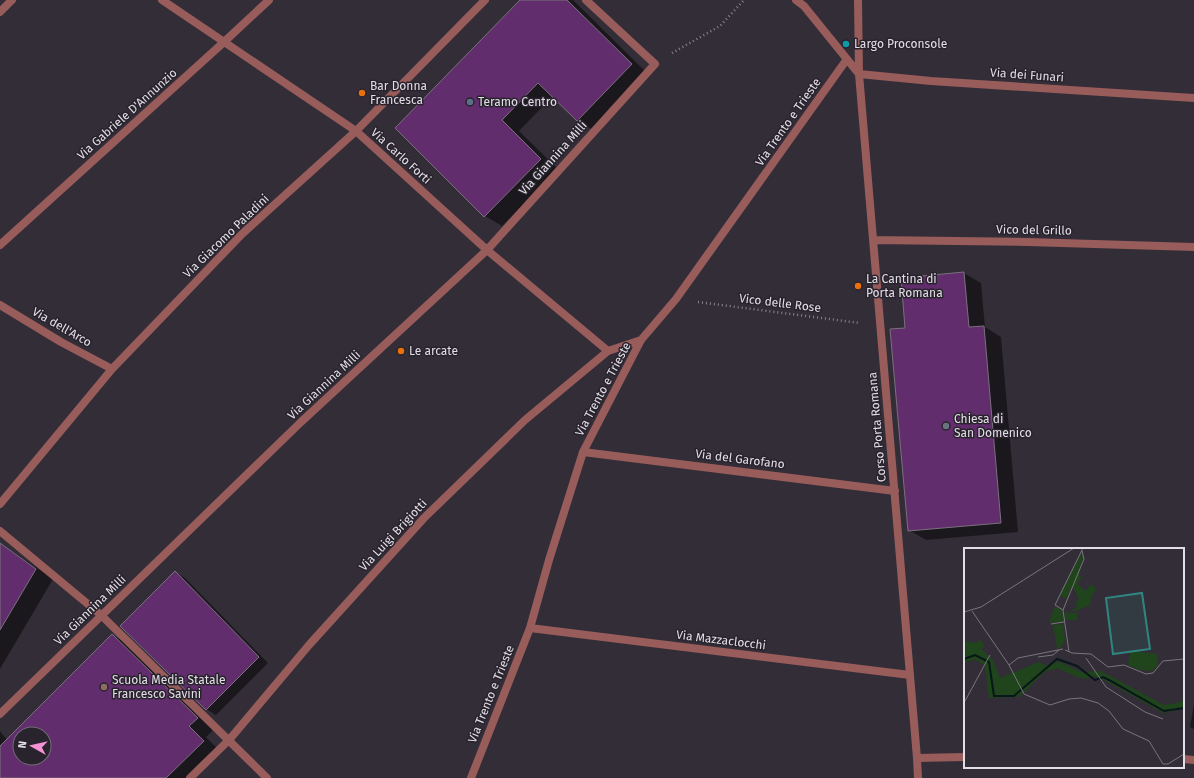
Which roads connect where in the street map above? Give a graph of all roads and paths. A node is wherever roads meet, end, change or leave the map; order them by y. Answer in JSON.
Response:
{"nodes":[{"id":1,"x":12,"y":0,"type":"edge"},
{"id":2,"x":162,"y":0,"type":"edge"},
{"id":3,"x":269,"y":0,"type":"edge"},
{"id":4,"x":485,"y":0,"type":"edge"},
{"id":5,"x":586,"y":0,"type":"edge"},
{"id":6,"x":744,"y":0,"type":"edge"},
{"id":7,"x":796,"y":0,"type":"edge"},
{"id":8,"x":858,"y":0,"type":"edge"},
{"id":9,"x":0,"y":12,"type":"edge"},
{"id":10,"x":224,"y":42,"type":"junction"},
{"id":11,"x":847,"y":59,"type":"junction"},
{"id":12,"x":655,"y":64,"type":"junction"},
{"id":13,"x":859,"y":74,"type":"junction"},
{"id":14,"x":1194,"y":98,"type":"edge"},
{"id":15,"x":356,"y":131,"type":"junction"},
{"id":16,"x":873,"y":240,"type":"junction"},
{"id":17,"x":0,"y":245,"type":"edge"},
{"id":18,"x":1194,"y":247,"type":"edge"},
{"id":19,"x":486,"y":250,"type":"junction"},
{"id":20,"x":676,"y":299,"type":"junction"},
{"id":21,"x":0,"y":305,"type":"edge"},
{"id":22,"x":881,"y":326,"type":"junction"},
{"id":23,"x":641,"y":340,"type":"junction"},
{"id":24,"x":608,"y":351,"type":"junction"},
{"id":25,"x":112,"y":368,"type":"junction"},
{"id":26,"x":583,"y":452,"type":"junction"},
{"id":27,"x":895,"y":491,"type":"junction"},
{"id":28,"x":0,"y":504,"type":"edge"},
{"id":29,"x":0,"y":531,"type":"edge"},
{"id":30,"x":101,"y":615,"type":"junction"},
{"id":31,"x":530,"y":628,"type":"junction"},
{"id":32,"x":910,"y":675,"type":"junction"},
{"id":33,"x":0,"y":714,"type":"edge"},
{"id":34,"x":229,"y":740,"type":"junction"},
{"id":35,"x":964,"y":757,"type":"edge"},
{"id":36,"x":917,"y":758,"type":"junction"},
{"id":37,"x":1184,"y":759,"type":"edge"},
{"id":38,"x":1194,"y":760,"type":"edge"},
{"id":39,"x":190,"y":778,"type":"edge"},
{"id":40,"x":267,"y":778,"type":"edge"},
{"id":41,"x":470,"y":778,"type":"edge"},
{"id":42,"x":918,"y":778,"type":"edge"}],
"edges":[{"from":1,"to":9,"type":"street"},
{"from":2,"to":10,"type":"street","name":"Via Carlo Forti"},
{"from":3,"to":10,"type":"street","name":"Via Gabriele D'Annunzio"},
{"from":4,"to":15,"type":"street","name":"Via Giacomo Paladini"},
{"from":5,"to":12,"type":"street"},
{"from":6,"to":12,"type":"path"},
{"from":7,"to":11,"type":"street"},
{"from":8,"to":13,"type":"street"},
{"from":10,"to":15,"type":"street","name":"Via Carlo Forti"},
{"from":10,"to":17,"type":"street","name":"Via Gabriele D'Annunzio"},
{"from":11,"to":13,"type":"street"},
{"from":11,"to":20,"type":"street","name":"Via Trento e Trieste"},
{"from":12,"to":19,"type":"street","name":"Via Giannina Milli"},
{"from":13,"to":14,"type":"street","name":"Via dei Funari"},
{"from":13,"to":16,"type":"street","name":"Corso Porta Romana"},
{"from":15,"to":19,"type":"street","name":"Via Carlo Forti"},
{"from":15,"to":25,"type":"street","name":"Via Giacomo Paladini"},
{"from":16,"to":18,"type":"street","name":"Vico del Grillo"},
{"from":16,"to":22,"type":"street","name":"Corso Porta Romana"},
{"from":19,"to":24,"type":"street","name":"Via Carlo Forti"},
{"from":19,"to":30,"type":"street","name":"Via Giannina Milli"},
{"from":20,"to":22,"type":"path","name":"Vico delle Rose"},
{"from":20,"to":23,"type":"street","name":"Via Trento e Trieste"},
{"from":21,"to":25,"type":"street","name":"Via dell'Arco"},
{"from":22,"to":27,"type":"street","name":"Corso Porta Romana"},
{"from":23,"to":24,"type":"street","name":"Via Luigi Brigiotti"},
{"from":23,"to":26,"type":"street","name":"Via Trento e Trieste"},
{"from":24,"to":34,"type":"street","name":"Via Luigi Brigiotti"},
{"from":25,"to":28,"type":"street","name":"Via Giacomo Paladini"},
{"from":26,"to":27,"type":"street","name":"Via del Garofano"},
{"from":26,"to":31,"type":"street","name":"Via Trento e Trieste"},
{"from":27,"to":32,"type":"street","name":"Corso Porta Romana"},
{"from":29,"to":30,"type":"street"},
{"from":30,"to":33,"type":"street","name":"Via Giannina Milli"},
{"from":30,"to":34,"type":"street"},
{"from":31,"to":32,"type":"street","name":"Via Mazzaclocchi"},
{"from":31,"to":41,"type":"street","name":"Via Trento e Trieste"},
{"from":32,"to":36,"type":"street","name":"Corso Porta Romana"},
{"from":34,"to":39,"type":"street","name":"Via Luigi Brigiotti"},
{"from":34,"to":40,"type":"street"},
{"from":35,"to":36,"type":"street"},
{"from":36,"to":42,"type":"street","name":"Corso Porta Romana"},
{"from":37,"to":38,"type":"street"}]}
